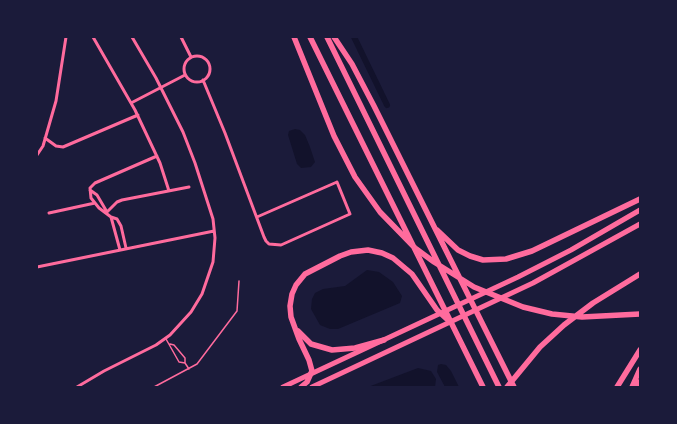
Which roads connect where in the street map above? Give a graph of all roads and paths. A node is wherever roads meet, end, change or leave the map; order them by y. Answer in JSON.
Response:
{"nodes":[{"id":1,"x":66,"y":37,"type":"edge"},
{"id":2,"x":93,"y":37,"type":"edge"},
{"id":3,"x":132,"y":37,"type":"edge"},
{"id":4,"x":181,"y":37,"type":"edge"},
{"id":5,"x":294,"y":37,"type":"edge"},
{"id":6,"x":310,"y":37,"type":"edge"},
{"id":7,"x":328,"y":37,"type":"edge"},
{"id":8,"x":334,"y":37,"type":"edge"},
{"id":9,"x":191,"y":57,"type":"junction"},
{"id":10,"x":185,"y":75,"type":"junction"},
{"id":11,"x":203,"y":80,"type":"junction"},
{"id":12,"x":161,"y":87,"type":"junction"},
{"id":13,"x":131,"y":103,"type":"junction"},
{"id":14,"x":138,"y":115,"type":"junction"},
{"id":15,"x":45,"y":138,"type":"junction"},
{"id":16,"x":37,"y":155,"type":"edge"},
{"id":17,"x":156,"y":156,"type":"junction"},
{"id":18,"x":189,"y":187,"type":"dead end"},
{"id":19,"x":90,"y":190,"type":"junction"},
{"id":20,"x":169,"y":191,"type":"junction"},
{"id":21,"x":640,"y":199,"type":"edge"},
{"id":22,"x":95,"y":203,"type":"junction"},
{"id":23,"x":640,"y":210,"type":"edge"},
{"id":24,"x":107,"y":212,"type":"junction"},
{"id":25,"x":49,"y":213,"type":"dead end"},
{"id":26,"x":111,"y":217,"type":"junction"},
{"id":27,"x":257,"y":217,"type":"junction"},
{"id":28,"x":640,"y":224,"type":"edge"},
{"id":29,"x":434,"y":226,"type":"junction"},
{"id":30,"x":214,"y":230,"type":"junction"},
{"id":31,"x":126,"y":248,"type":"junction"},
{"id":32,"x":120,"y":250,"type":"junction"},
{"id":33,"x":37,"y":267,"type":"edge"},
{"id":34,"x":640,"y":274,"type":"edge"},
{"id":35,"x":239,"y":281,"type":"dead end"},
{"id":36,"x":640,"y":314,"type":"edge"},
{"id":37,"x":452,"y":324,"type":"junction"},
{"id":38,"x":296,"y":330,"type":"junction"},
{"id":39,"x":165,"y":338,"type":"junction"},
{"id":40,"x":384,"y":340,"type":"junction"},
{"id":41,"x":170,"y":344,"type":"junction"},
{"id":42,"x":640,"y":350,"type":"edge"},
{"id":43,"x":185,"y":363,"type":"junction"},
{"id":44,"x":189,"y":369,"type":"junction"},
{"id":45,"x":640,"y":369,"type":"edge"},
{"id":46,"x":312,"y":374,"type":"junction"},
{"id":47,"x":640,"y":382,"type":"edge"},
{"id":48,"x":77,"y":387,"type":"edge"},
{"id":49,"x":154,"y":387,"type":"edge"},
{"id":50,"x":284,"y":387,"type":"edge"},
{"id":51,"x":301,"y":387,"type":"edge"},
{"id":52,"x":312,"y":387,"type":"edge"},
{"id":53,"x":483,"y":387,"type":"edge"},
{"id":54,"x":499,"y":387,"type":"edge"},
{"id":55,"x":507,"y":387,"type":"edge"},
{"id":56,"x":514,"y":387,"type":"edge"},
{"id":57,"x":617,"y":387,"type":"edge"},
{"id":58,"x":632,"y":387,"type":"edge"},
{"id":59,"x":637,"y":387,"type":"edge"}],
"edges":[{"from":1,"to":15,"type":"street"},
{"from":2,"to":13,"type":"street"},
{"from":3,"to":12,"type":"street"},
{"from":4,"to":9,"type":"street"},
{"from":5,"to":36,"type":"highway"},
{"from":6,"to":37,"type":"highway"},
{"from":7,"to":54,"type":"highway"},
{"from":8,"to":29,"type":"highway"},
{"from":9,"to":10,"type":"street"},
{"from":9,"to":11,"type":"street"},
{"from":10,"to":11,"type":"street"},
{"from":10,"to":12,"type":"street"},
{"from":11,"to":27,"type":"street"},
{"from":12,"to":13,"type":"street"},
{"from":12,"to":30,"type":"street"},
{"from":13,"to":14,"type":"street"},
{"from":14,"to":15,"type":"street"},
{"from":14,"to":17,"type":"street"},
{"from":15,"to":16,"type":"street"},
{"from":17,"to":19,"type":"street"},
{"from":17,"to":20,"type":"street"},
{"from":18,"to":20,"type":"street"},
{"from":19,"to":22,"type":"street"},
{"from":19,"to":24,"type":"street"},
{"from":20,"to":24,"type":"street"},
{"from":21,"to":29,"type":"highway"},
{"from":22,"to":24,"type":"street"},
{"from":22,"to":25,"type":"street"},
{"from":23,"to":40,"type":"main road"},
{"from":24,"to":26,"type":"street"},
{"from":26,"to":31,"type":"street"},
{"from":26,"to":32,"type":"street"},
{"from":27,"to":27,"type":"street"},
{"from":28,"to":52,"type":"main road"},
{"from":29,"to":56,"type":"highway"},
{"from":30,"to":31,"type":"street"},
{"from":30,"to":39,"type":"street"},
{"from":31,"to":32,"type":"street"},
{"from":32,"to":33,"type":"street"},
{"from":34,"to":55,"type":"highway"},
{"from":35,"to":44,"type":"lane"},
{"from":37,"to":38,"type":"highway"},
{"from":37,"to":53,"type":"highway"},
{"from":38,"to":40,"type":"highway"},
{"from":38,"to":46,"type":"highway"},
{"from":39,"to":41,"type":"lane"},
{"from":39,"to":48,"type":"street"},
{"from":40,"to":46,"type":"main road"},
{"from":41,"to":43,"type":"lane"},
{"from":41,"to":43,"type":"lane"},
{"from":42,"to":57,"type":"highway"},
{"from":43,"to":44,"type":"lane"},
{"from":44,"to":49,"type":"lane"},
{"from":45,"to":58,"type":"highway"},
{"from":46,"to":50,"type":"main road"},
{"from":46,"to":51,"type":"highway"},
{"from":47,"to":59,"type":"highway"}]}
